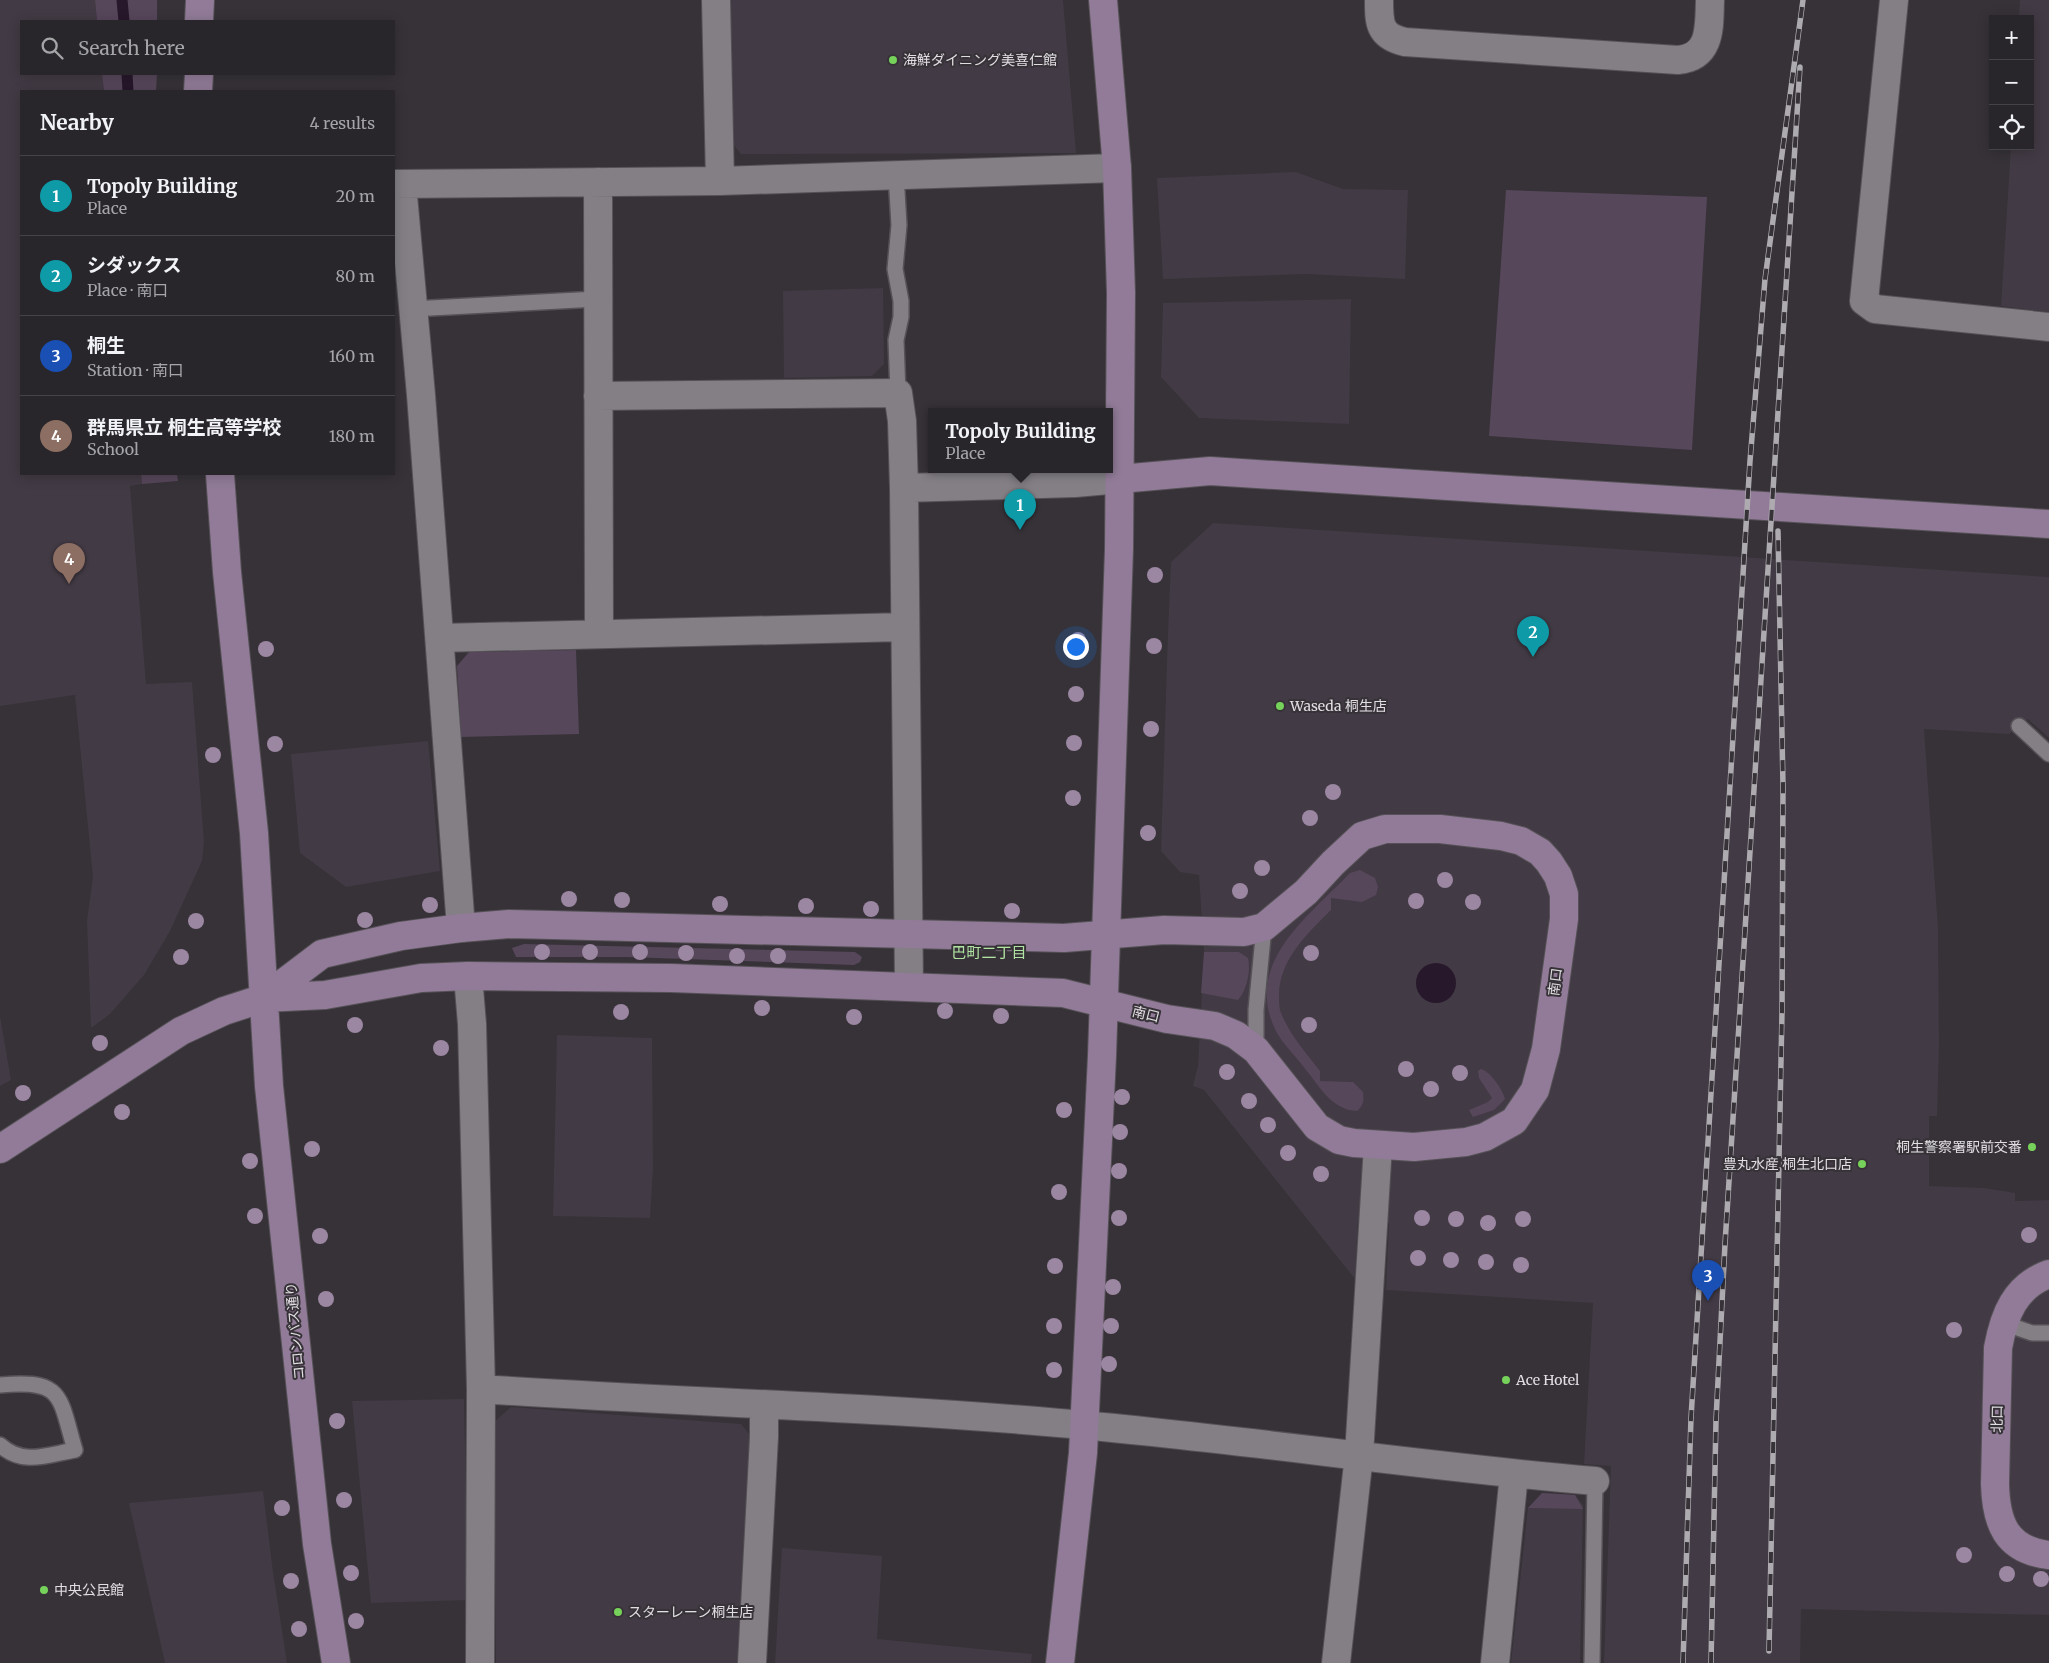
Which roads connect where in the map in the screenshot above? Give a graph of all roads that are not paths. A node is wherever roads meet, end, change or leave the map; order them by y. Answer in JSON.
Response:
{"nodes":[{"id":1,"x":200,"y":0,"type":"edge"},
{"id":2,"x":716,"y":0,"type":"edge"},
{"id":3,"x":1103,"y":0,"type":"edge"},
{"id":4,"x":1379,"y":0,"type":"edge"},
{"id":5,"x":1710,"y":0,"type":"edge"},
{"id":6,"x":1894,"y":0,"type":"edge"},
{"id":7,"x":199,"y":20,"type":"edge"},
{"id":8,"x":198,"y":75,"type":"edge"},
{"id":9,"x":198,"y":90,"type":"edge"},
{"id":10,"x":1117,"y":168,"type":"junction"},
{"id":11,"x":896,"y":176,"type":"junction"},
{"id":12,"x":720,"y":180,"type":"junction"},
{"id":13,"x":598,"y":182,"type":"junction"},
{"id":14,"x":398,"y":184,"type":"edge"},
{"id":15,"x":597,"y":299,"type":"junction"},
{"id":16,"x":412,"y":308,"type":"junction"},
{"id":17,"x":2049,"y":327,"type":"edge"},
{"id":18,"x":898,"y":393,"type":"junction"},
{"id":19,"x":598,"y":396,"type":"junction"},
{"id":20,"x":220,"y":475,"type":"edge"},
{"id":21,"x":1120,"y":479,"type":"junction"},
{"id":22,"x":904,"y":488,"type":"junction"},
{"id":23,"x":2049,"y":524,"type":"edge"},
{"id":24,"x":905,"y":627,"type":"junction"},
{"id":25,"x":599,"y":634,"type":"junction"},
{"id":26,"x":440,"y":638,"type":"junction"},
{"id":27,"x":2019,"y":726,"type":"dead end"},
{"id":28,"x":2049,"y":754,"type":"edge"},
{"id":29,"x":1264,"y":927,"type":"junction"},
{"id":30,"x":461,"y":928,"type":"junction"},
{"id":31,"x":908,"y":934,"type":"junction"},
{"id":32,"x":1106,"y":935,"type":"junction"},
{"id":33,"x":468,"y":976,"type":"junction"},
{"id":34,"x":909,"y":986,"type":"junction"},
{"id":35,"x":264,"y":998,"type":"junction"},
{"id":36,"x":1104,"y":1003,"type":"junction"},
{"id":37,"x":1256,"y":1050,"type":"junction"},
{"id":38,"x":1378,"y":1145,"type":"junction"},
{"id":39,"x":0,"y":1148,"type":"edge"},
{"id":40,"x":2049,"y":1274,"type":"edge"},
{"id":41,"x":2003,"y":1323,"type":"junction"},
{"id":42,"x":2049,"y":1333,"type":"edge"},
{"id":43,"x":0,"y":1385,"type":"edge"},
{"id":44,"x":481,"y":1389,"type":"junction"},
{"id":45,"x":764,"y":1405,"type":"junction"},
{"id":46,"x":1084,"y":1425,"type":"junction"},
{"id":47,"x":0,"y":1445,"type":"edge"},
{"id":48,"x":1360,"y":1455,"type":"junction"},
{"id":49,"x":1514,"y":1474,"type":"junction"},
{"id":50,"x":1596,"y":1481,"type":"joint"},
{"id":51,"x":2049,"y":1555,"type":"edge"},
{"id":52,"x":336,"y":1663,"type":"edge"},
{"id":53,"x":480,"y":1663,"type":"edge"},
{"id":54,"x":752,"y":1663,"type":"edge"},
{"id":55,"x":1060,"y":1663,"type":"edge"},
{"id":56,"x":1336,"y":1663,"type":"edge"},
{"id":57,"x":1495,"y":1663,"type":"edge"},
{"id":58,"x":1592,"y":1663,"type":"edge"}],
"edges":[{"from":1,"to":7,"type":"street"},
{"from":2,"to":12,"type":"street"},
{"from":3,"to":10,"type":"street"},
{"from":4,"to":5,"type":"street"},
{"from":6,"to":17,"type":"street"},
{"from":8,"to":9,"type":"street"},
{"from":10,"to":11,"type":"street"},
{"from":10,"to":21,"type":"street"},
{"from":11,"to":12,"type":"street"},
{"from":11,"to":18,"type":"lane"},
{"from":12,"to":13,"type":"street"},
{"from":13,"to":14,"type":"street"},
{"from":13,"to":15,"type":"street"},
{"from":14,"to":16,"type":"street"},
{"from":15,"to":16,"type":"lane"},
{"from":15,"to":19,"type":"street"},
{"from":16,"to":26,"type":"street"},
{"from":18,"to":19,"type":"street"},
{"from":18,"to":22,"type":"street"},
{"from":19,"to":25,"type":"street"},
{"from":20,"to":35,"type":"street","name":"コロンバス通り"},
{"from":21,"to":22,"type":"street"},
{"from":21,"to":23,"type":"street"},
{"from":21,"to":32,"type":"street"},
{"from":22,"to":24,"type":"street"},
{"from":24,"to":25,"type":"street"},
{"from":24,"to":31,"type":"street"},
{"from":25,"to":26,"type":"street"},
{"from":26,"to":30,"type":"street"},
{"from":27,"to":28,"type":"lane"},
{"from":29,"to":32,"type":"street","name":"南口","number":"南口"},
{"from":29,"to":37,"type":"lane"},
{"from":29,"to":38,"type":"street","name":"南口","number":"南口"},
{"from":30,"to":31,"type":"street","name":"南口"},
{"from":30,"to":35,"type":"street","name":"南口"},
{"from":31,"to":32,"type":"street","name":"南口"},
{"from":31,"to":34,"type":"street"},
{"from":32,"to":36,"type":"street"},
{"from":33,"to":34,"type":"street","name":"南口"},
{"from":33,"to":35,"type":"street","name":"南口"},
{"from":33,"to":44,"type":"street"},
{"from":34,"to":36,"type":"street","name":"南口"},
{"from":35,"to":39,"type":"street"},
{"from":35,"to":52,"type":"street","name":"コロンバス通り"},
{"from":36,"to":37,"type":"street","name":"南口","number":"南口"},
{"from":36,"to":46,"type":"street"},
{"from":37,"to":38,"type":"street","name":"南口","number":"南口"},
{"from":38,"to":48,"type":"street"},
{"from":40,"to":41,"type":"street","name":"北口","number":"北口"},
{"from":41,"to":42,"type":"lane"},
{"from":41,"to":51,"type":"street","name":"北口","number":"北口"},
{"from":43,"to":47,"type":"lane"},
{"from":44,"to":45,"type":"street"},
{"from":44,"to":53,"type":"street"},
{"from":45,"to":46,"type":"street"},
{"from":45,"to":54,"type":"street"},
{"from":46,"to":48,"type":"street"},
{"from":46,"to":55,"type":"street"},
{"from":48,"to":49,"type":"street"},
{"from":48,"to":56,"type":"street"},
{"from":49,"to":50,"type":"street"},
{"from":49,"to":57,"type":"street"},
{"from":50,"to":58,"type":"lane"}]}
